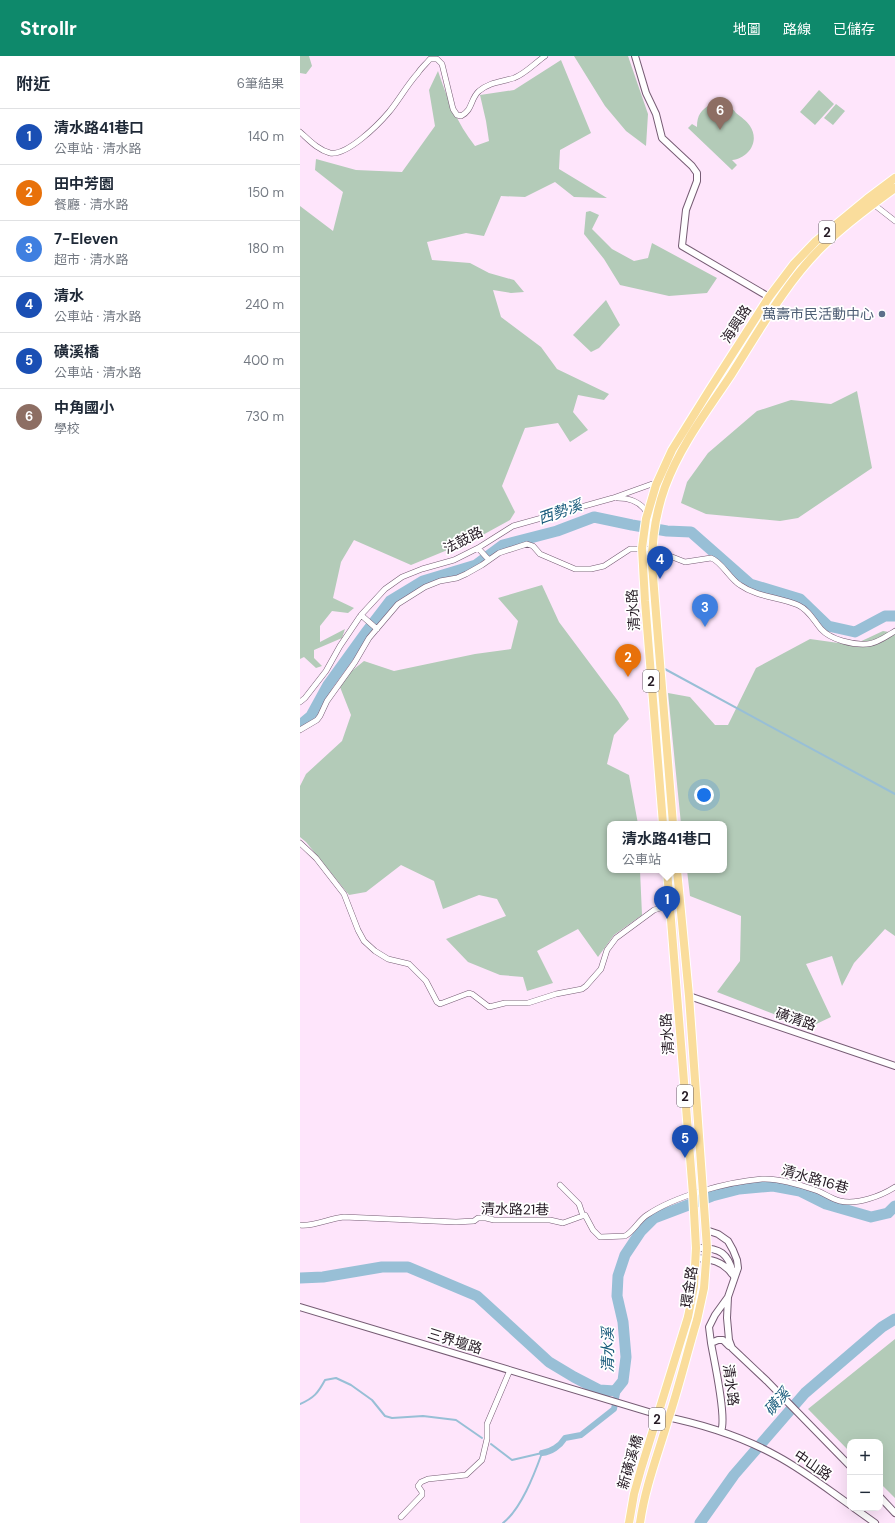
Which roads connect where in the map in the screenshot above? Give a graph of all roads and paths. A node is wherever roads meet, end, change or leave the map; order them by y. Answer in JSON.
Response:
{"nodes":[{"id":1,"x":545,"y":56,"type":"edge"},
{"id":2,"x":635,"y":56,"type":"edge"},
{"id":3,"x":300,"y":132,"type":"edge"},
{"id":4,"x":895,"y":178,"type":"edge"},
{"id":5,"x":895,"y":188,"type":"edge"},
{"id":6,"x":870,"y":201,"type":"junction"},
{"id":7,"x":895,"y":221,"type":"edge"},
{"id":8,"x":769,"y":297,"type":"junction"},
{"id":9,"x":777,"y":303,"type":"junction"},
{"id":10,"x":656,"y":485,"type":"junction"},
{"id":11,"x":666,"y":485,"type":"junction"},
{"id":12,"x":613,"y":498,"type":"junction"},
{"id":13,"x":646,"y":516,"type":"junction"},
{"id":14,"x":653,"y":539,"type":"joint"},
{"id":15,"x":478,"y":548,"type":"junction"},
{"id":16,"x":642,"y":548,"type":"junction"},
{"id":17,"x":652,"y":549,"type":"junction"},
{"id":18,"x":489,"y":560,"type":"junction"},
{"id":19,"x":360,"y":615,"type":"junction"},
{"id":20,"x":377,"y":629,"type":"junction"},
{"id":21,"x":895,"y":631,"type":"edge"},
{"id":22,"x":300,"y":702,"type":"edge"},
{"id":23,"x":300,"y":730,"type":"edge"},
{"id":24,"x":663,"y":821,"type":"edge"},
{"id":25,"x":673,"y":821,"type":"edge"},
{"id":26,"x":300,"y":842,"type":"edge"},
{"id":27,"x":667,"y":873,"type":"edge"},
{"id":28,"x":677,"y":873,"type":"edge"},
{"id":29,"x":670,"y":905,"type":"junction"},
{"id":30,"x":680,"y":906,"type":"junction"},
{"id":31,"x":677,"y":996,"type":"junction"},
{"id":32,"x":689,"y":996,"type":"junction"},
{"id":33,"x":895,"y":1066,"type":"edge"},
{"id":34,"x":560,"y":1185,"type":"dead end"},
{"id":35,"x":895,"y":1187,"type":"edge"},
{"id":36,"x":704,"y":1193,"type":"junction"},
{"id":37,"x":693,"y":1195,"type":"junction"},
{"id":38,"x":583,"y":1216,"type":"junction"},
{"id":39,"x":300,"y":1225,"type":"edge"},
{"id":40,"x":706,"y":1230,"type":"junction"},
{"id":41,"x":696,"y":1248,"type":"junction"},
{"id":42,"x":707,"y":1248,"type":"junction"},
{"id":43,"x":696,"y":1258,"type":"junction"},
{"id":44,"x":707,"y":1259,"type":"junction"},
{"id":45,"x":734,"y":1277,"type":"junction"},
{"id":46,"x":728,"y":1297,"type":"junction"},
{"id":47,"x":300,"y":1307,"type":"edge"},
{"id":48,"x":688,"y":1317,"type":"joint"},
{"id":49,"x":697,"y":1320,"type":"joint"},
{"id":50,"x":711,"y":1343,"type":"junction"},
{"id":51,"x":732,"y":1348,"type":"junction"},
{"id":52,"x":510,"y":1370,"type":"junction"},
{"id":53,"x":721,"y":1431,"type":"junction"},
{"id":54,"x":847,"y":1463,"type":"edge"},
{"id":55,"x":883,"y":1501,"type":"edge"},
{"id":56,"x":847,"y":1503,"type":"edge"},
{"id":57,"x":858,"y":1511,"type":"edge"},
{"id":58,"x":895,"y":1513,"type":"edge"},
{"id":59,"x":401,"y":1518,"type":"dead end"},
{"id":60,"x":629,"y":1523,"type":"edge"},
{"id":61,"x":640,"y":1523,"type":"edge"},
{"id":62,"x":875,"y":1523,"type":"edge"}],
"edges":[{"from":1,"to":3,"type":"street"},
{"from":2,"to":8,"type":"street"},
{"from":4,"to":6,"type":"main road","name":"海興路","number":"2"},
{"from":5,"to":6,"type":"main road","name":"海興路","number":"2"},
{"from":6,"to":7,"type":"street"},
{"from":6,"to":8,"type":"main road","name":"海興路","number":"2"},
{"from":6,"to":9,"type":"main road","name":"海興路","number":"2"},
{"from":8,"to":9,"type":"street"},
{"from":8,"to":10,"type":"main road","name":"海興路","number":"2"},
{"from":9,"to":11,"type":"main road","name":"海興路","number":"2"},
{"from":10,"to":11,"type":"street","name":"法鼓路"},
{"from":10,"to":12,"type":"street","name":"法鼓路"},
{"from":10,"to":13,"type":"main road","name":"海興路","number":"2"},
{"from":11,"to":14,"type":"main road","name":"海興路","number":"2"},
{"from":12,"to":13,"type":"street"},
{"from":12,"to":15,"type":"street","name":"法鼓路"},
{"from":13,"to":16,"type":"main road","name":"清水路","number":"2"},
{"from":14,"to":17,"type":"main road","name":"清水路","number":"2"},
{"from":15,"to":18,"type":"street"},
{"from":15,"to":19,"type":"street","name":"法鼓路"},
{"from":16,"to":17,"type":"street"},
{"from":16,"to":18,"type":"street"},
{"from":16,"to":24,"type":"main road","name":"清水路","number":"2"},
{"from":17,"to":21,"type":"street"},
{"from":17,"to":25,"type":"main road","name":"清水路","number":"2"},
{"from":18,"to":20,"type":"street"},
{"from":19,"to":20,"type":"street"},
{"from":19,"to":22,"type":"street","name":"法鼓路"},
{"from":20,"to":23,"type":"street"},
{"from":26,"to":29,"type":"street"},
{"from":27,"to":29,"type":"main road","name":"清水路","number":"2"},
{"from":28,"to":30,"type":"main road","name":"清水路","number":"2"},
{"from":29,"to":30,"type":"street"},
{"from":29,"to":31,"type":"main road","name":"清水路","number":"2"},
{"from":30,"to":32,"type":"main road","name":"清水路","number":"2"},
{"from":31,"to":32,"type":"street"},
{"from":31,"to":37,"type":"main road","name":"清水路","number":"2"},
{"from":32,"to":33,"type":"street","name":"磺清路"},
{"from":32,"to":36,"type":"main road","name":"清水路","number":"2"},
{"from":34,"to":38,"type":"street"},
{"from":35,"to":36,"type":"street","name":"清水路16巷"},
{"from":36,"to":37,"type":"street"},
{"from":36,"to":40,"type":"main road","number":"2"},
{"from":37,"to":38,"type":"street"},
{"from":37,"to":41,"type":"main road","number":"2"},
{"from":38,"to":39,"type":"street","name":"清水路21巷"},
{"from":40,"to":42,"type":"main road","number":"2"},
{"from":40,"to":45,"type":"street","name":"清水路"},
{"from":41,"to":42,"type":"street"},
{"from":41,"to":43,"type":"main road","number":"2"},
{"from":42,"to":44,"type":"main road","number":"2"},
{"from":42,"to":45,"type":"street"},
{"from":43,"to":44,"type":"street"},
{"from":43,"to":48,"type":"main road","name":"環金路","number":"2"},
{"from":44,"to":45,"type":"street"},
{"from":44,"to":49,"type":"main road","name":"環金路","number":"2"},
{"from":45,"to":46,"type":"street","name":"清水路"},
{"from":46,"to":50,"type":"street","name":"清水路"},
{"from":46,"to":51,"type":"street","name":"清水路"},
{"from":47,"to":52,"type":"street","name":"三界壇路"},
{"from":48,"to":60,"type":"main road","name":"新磺溪橋","number":"2","bridge":true},
{"from":49,"to":61,"type":"main road","name":"新磺溪橋","number":"2","bridge":true},
{"from":50,"to":51,"type":"street","name":"清水路"},
{"from":50,"to":53,"type":"street","name":"清水路"},
{"from":51,"to":54,"type":"street","name":"清水路"},
{"from":52,"to":53,"type":"street","name":"三界壇路"},
{"from":52,"to":59,"type":"street"},
{"from":53,"to":56,"type":"street","name":"中山路"},
{"from":55,"to":58,"type":"street"},
{"from":57,"to":62,"type":"street"}]}
